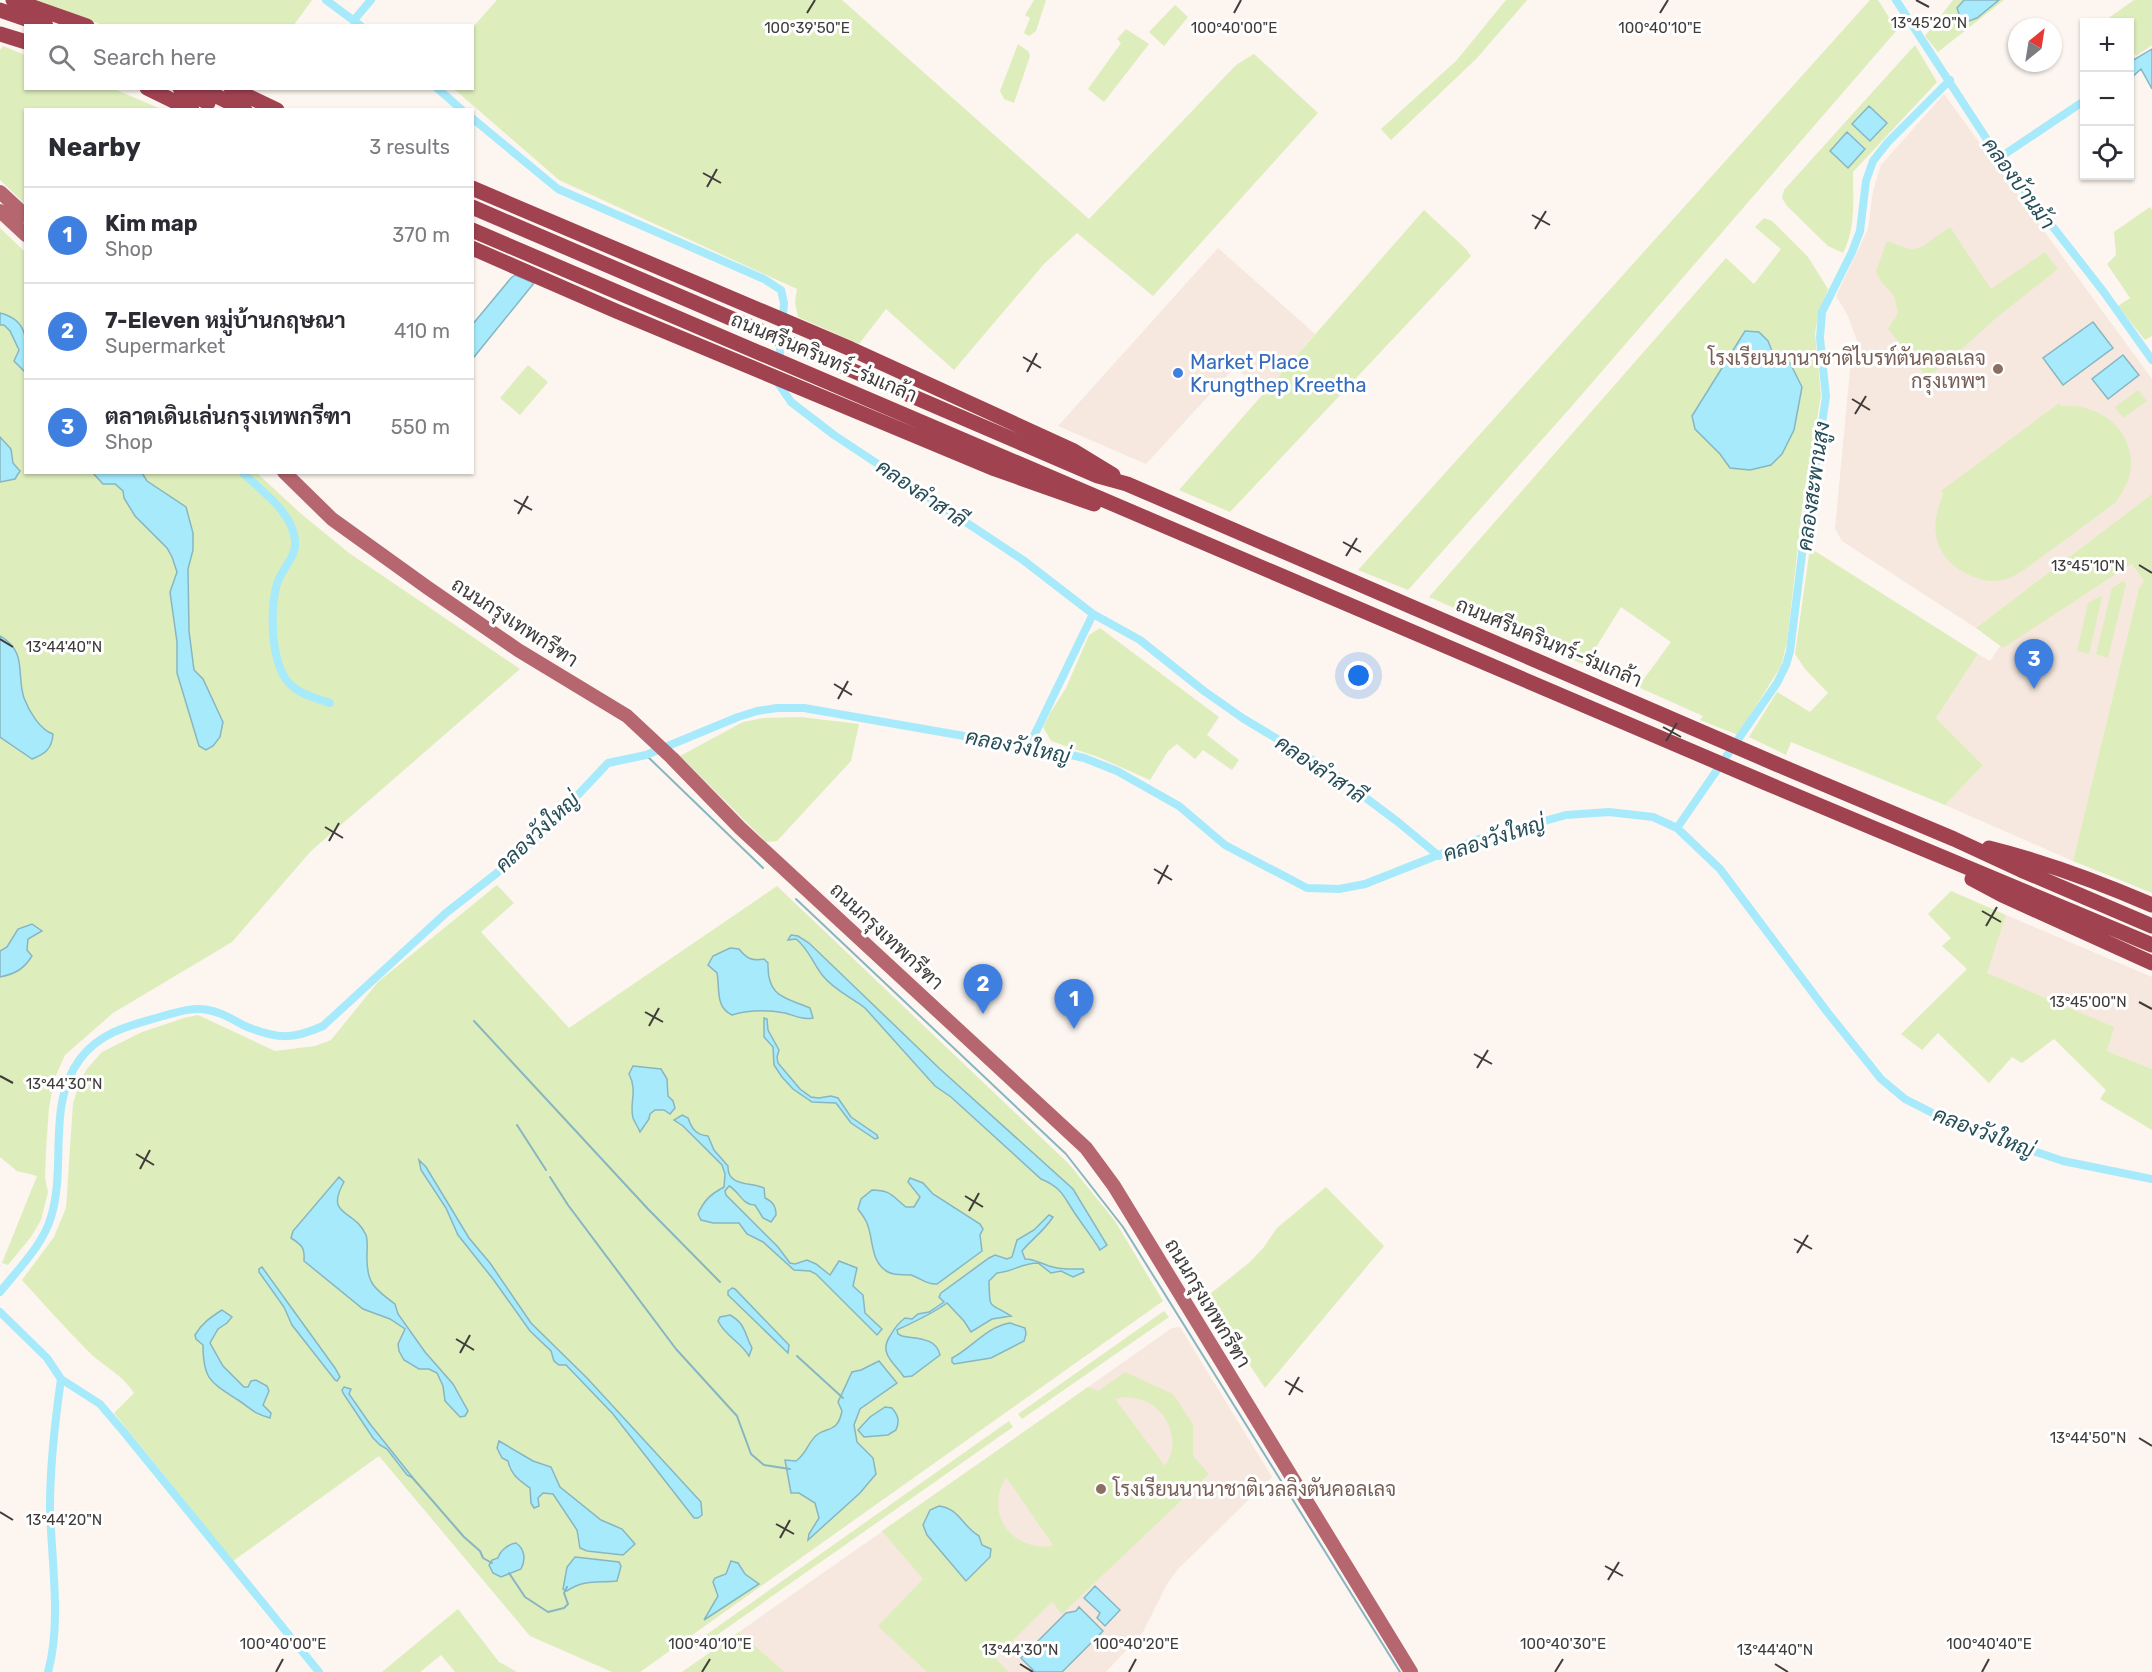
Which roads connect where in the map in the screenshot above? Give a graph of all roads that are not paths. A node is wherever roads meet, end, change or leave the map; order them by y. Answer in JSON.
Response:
{"nodes":[{"id":1,"x":13,"y":0,"type":"edge"},
{"id":2,"x":0,"y":10,"type":"edge"},
{"id":3,"x":0,"y":20,"type":"edge"},
{"id":4,"x":40,"y":24,"type":"edge"},
{"id":5,"x":81,"y":24,"type":"edge"},
{"id":6,"x":24,"y":27,"type":"edge"},
{"id":7,"x":0,"y":34,"type":"edge"},
{"id":8,"x":24,"y":41,"type":"edge"},
{"id":9,"x":151,"y":90,"type":"edge"},
{"id":10,"x":184,"y":90,"type":"edge"},
{"id":11,"x":206,"y":90,"type":"edge"},
{"id":12,"x":233,"y":90,"type":"edge"},
{"id":13,"x":249,"y":104,"type":"edge"},
{"id":14,"x":188,"y":108,"type":"edge"},
{"id":15,"x":217,"y":108,"type":"edge"},
{"id":16,"x":268,"y":108,"type":"edge"},
{"id":17,"x":474,"y":189,"type":"edge"},
{"id":18,"x":0,"y":192,"type":"edge"},
{"id":19,"x":474,"y":208,"type":"edge"},
{"id":20,"x":0,"y":211,"type":"edge"},
{"id":21,"x":24,"y":214,"type":"edge"},
{"id":22,"x":474,"y":231,"type":"edge"},
{"id":23,"x":24,"y":233,"type":"edge"},
{"id":24,"x":474,"y":249,"type":"edge"},
{"id":25,"x":286,"y":474,"type":"edge"},
{"id":26,"x":1127,"y":484,"type":"junction"},
{"id":27,"x":1159,"y":523,"type":"junction"},
{"id":28,"x":1954,"y":839,"type":"junction"},
{"id":29,"x":1948,"y":860,"type":"junction"},
{"id":30,"x":2152,"y":905,"type":"edge"},
{"id":31,"x":2152,"y":926,"type":"edge"},
{"id":32,"x":2152,"y":945,"type":"edge"},
{"id":33,"x":2152,"y":963,"type":"edge"},
{"id":34,"x":1411,"y":1672,"type":"edge"}],
"edges":[{"from":1,"to":5,"type":"main road"},
{"from":2,"to":4,"type":"main road"},
{"from":3,"to":6,"type":"main road"},
{"from":7,"to":8,"type":"main road"},
{"from":9,"to":14,"type":"main road"},
{"from":10,"to":15,"type":"main road"},
{"from":11,"to":13,"type":"main road"},
{"from":12,"to":13,"type":"main road"},
{"from":13,"to":16,"type":"main road"},
{"from":17,"to":26,"type":"main road","name":"ถนนศรีนครินทร์-ร่มเกล้า"},
{"from":18,"to":21,"type":"main road"},
{"from":19,"to":26,"type":"main road","name":"ถนนศรีนครินทร์-ร่มเกล้า"},
{"from":20,"to":23,"type":"main road"},
{"from":22,"to":27,"type":"main road","name":"ถนนศรีนครินทร์-ร่มเกล้า"},
{"from":24,"to":27,"type":"main road","name":"ถนนศรีนครินทร์-ร่มเกล้า"},
{"from":25,"to":34,"type":"main road","name":"ถนนกรุงเทพกรีฑา"},
{"from":26,"to":28,"type":"main road","name":"ถนนศรีนครินทร์-ร่มเกล้า"},
{"from":27,"to":29,"type":"main road","name":"ถนนศรีนครินทร์-ร่มเกล้า"},
{"from":28,"to":30,"type":"main road","name":"ถนนศรีนครินทร์-ร่มเกล้า"},
{"from":28,"to":31,"type":"main road","name":"ถนนศรีนครินทร์-ร่มเกล้า"},
{"from":29,"to":32,"type":"main road","name":"ถนนศรีนครินทร์-ร่มเกล้า"},
{"from":29,"to":33,"type":"main road","name":"ถนนศรีนครินทร์-ร่มเกล้า"}]}
